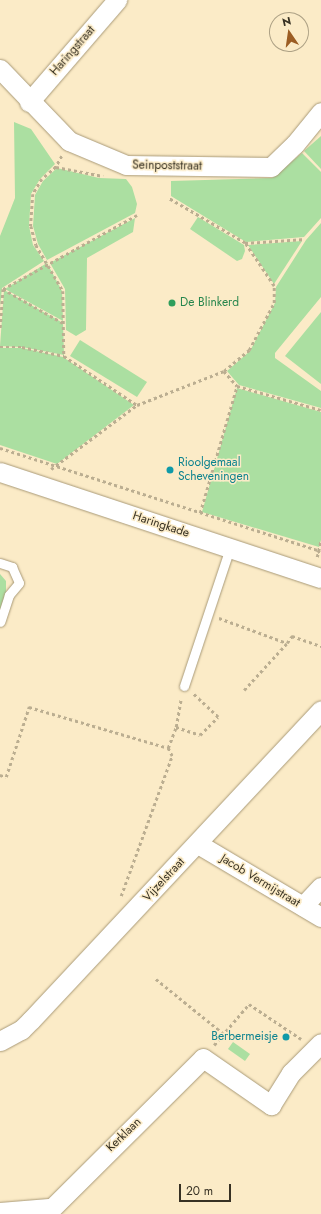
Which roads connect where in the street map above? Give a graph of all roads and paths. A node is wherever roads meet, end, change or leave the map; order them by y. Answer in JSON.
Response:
{"nodes":[{"id":1,"x":118,"y":0,"type":"edge"},
{"id":2,"x":0,"y":69,"type":"edge"},
{"id":3,"x":29,"y":102,"type":"junction"},
{"id":4,"x":321,"y":112,"type":"edge"},
{"id":5,"x":69,"y":141,"type":"junction"},
{"id":6,"x":168,"y":198,"type":"dead end"},
{"id":7,"x":137,"y":215,"type":"dead end"},
{"id":8,"x":305,"y":239,"type":"dead end"},
{"id":9,"x":245,"y":243,"type":"junction"},
{"id":10,"x":47,"y":262,"type":"junction"},
{"id":11,"x":3,"y":288,"type":"junction"},
{"id":12,"x":64,"y":323,"type":"junction"},
{"id":13,"x":0,"y":328,"type":"edge"},
{"id":14,"x":0,"y":347,"type":"edge"},
{"id":15,"x":64,"y":356,"type":"junction"},
{"id":16,"x":224,"y":371,"type":"junction"},
{"id":17,"x":237,"y":386,"type":"junction"},
{"id":18,"x":136,"y":404,"type":"junction"},
{"id":19,"x":321,"y":410,"type":"edge"},
{"id":20,"x":0,"y":448,"type":"edge"},
{"id":21,"x":55,"y":466,"type":"junction"},
{"id":22,"x":0,"y":472,"type":"edge"},
{"id":23,"x":33,"y":483,"type":"junction"},
{"id":24,"x":200,"y":513,"type":"junction"},
{"id":25,"x":230,"y":548,"type":"junction"},
{"id":26,"x":321,"y":554,"type":"edge"},
{"id":27,"x":0,"y":563,"type":"edge"},
{"id":28,"x":321,"y":578,"type":"edge"},
{"id":29,"x":208,"y":614,"type":"junction"},
{"id":30,"x":0,"y":622,"type":"edge"},
{"id":31,"x":287,"y":643,"type":"junction"},
{"id":32,"x":321,"y":646,"type":"edge"},
{"id":33,"x":184,"y":686,"type":"junction"},
{"id":34,"x":244,"y":690,"type":"dead end"},
{"id":35,"x":321,"y":710,"type":"edge"},
{"id":36,"x":176,"y":727,"type":"junction"},
{"id":37,"x":168,"y":748,"type":"junction"},
{"id":38,"x":0,"y":775,"type":"edge"},
{"id":39,"x":198,"y":844,"type":"junction"},
{"id":40,"x":321,"y":888,"type":"edge"},
{"id":41,"x":119,"y":900,"type":"dead end"},
{"id":42,"x":303,"y":906,"type":"junction"},
{"id":43,"x":321,"y":917,"type":"edge"},
{"id":44,"x":156,"y":979,"type":"dead end"},
{"id":45,"x":224,"y":1034,"type":"junction"},
{"id":46,"x":0,"y":1041,"type":"edge"},
{"id":47,"x":318,"y":1045,"type":"edge"},
{"id":48,"x":203,"y":1058,"type":"junction"},
{"id":49,"x":48,"y":1211,"type":"edge"},
{"id":50,"x":0,"y":1212,"type":"edge"}],
"edges":[{"from":1,"to":3,"type":"street","name":"Haringstraat"},
{"from":2,"to":3,"type":"street","name":"Seinpoststraat"},
{"from":3,"to":5,"type":"street","name":"Seinpoststraat"},
{"from":4,"to":5,"type":"street","name":"Seinpoststraat"},
{"from":5,"to":10,"type":"path"},
{"from":6,"to":9,"type":"path"},
{"from":7,"to":10,"type":"path"},
{"from":8,"to":9,"type":"path"},
{"from":9,"to":16,"type":"path"},
{"from":10,"to":11,"type":"path"},
{"from":10,"to":12,"type":"path"},
{"from":11,"to":12,"type":"path"},
{"from":11,"to":13,"type":"path"},
{"from":12,"to":15,"type":"path"},
{"from":14,"to":15,"type":"path"},
{"from":15,"to":18,"type":"path"},
{"from":16,"to":17,"type":"path"},
{"from":16,"to":18,"type":"path"},
{"from":17,"to":19,"type":"path"},
{"from":17,"to":24,"type":"path"},
{"from":18,"to":21,"type":"path"},
{"from":20,"to":21,"type":"path"},
{"from":21,"to":23,"type":"path"},
{"from":21,"to":24,"type":"path"},
{"from":22,"to":23,"type":"street","name":"Haringkade"},
{"from":23,"to":25,"type":"street","name":"Haringkade"},
{"from":24,"to":26,"type":"path"},
{"from":25,"to":28,"type":"street","name":"Haringkade"},
{"from":25,"to":29,"type":"lane"},
{"from":27,"to":30,"type":"lane"},
{"from":29,"to":31,"type":"path"},
{"from":29,"to":33,"type":"lane"},
{"from":31,"to":32,"type":"path"},
{"from":31,"to":34,"type":"path"},
{"from":33,"to":36,"type":"path"},
{"from":33,"to":36,"type":"path"},
{"from":35,"to":39,"type":"street","name":"Vijzelstraat"},
{"from":36,"to":37,"type":"path"},
{"from":37,"to":38,"type":"path"},
{"from":37,"to":41,"type":"path"},
{"from":39,"to":42,"type":"street","name":"Jacob Vermijstraat"},
{"from":39,"to":46,"type":"street","name":"Vijzelstraat"},
{"from":40,"to":42,"type":"street"},
{"from":42,"to":43,"type":"street","name":"Jacob Vermijstraat"},
{"from":44,"to":45,"type":"path"},
{"from":45,"to":47,"type":"path"},
{"from":45,"to":48,"type":"path"},
{"from":47,"to":48,"type":"street"},
{"from":48,"to":49,"type":"street","name":"Kerklaan"},
{"from":49,"to":50,"type":"street"}]}
